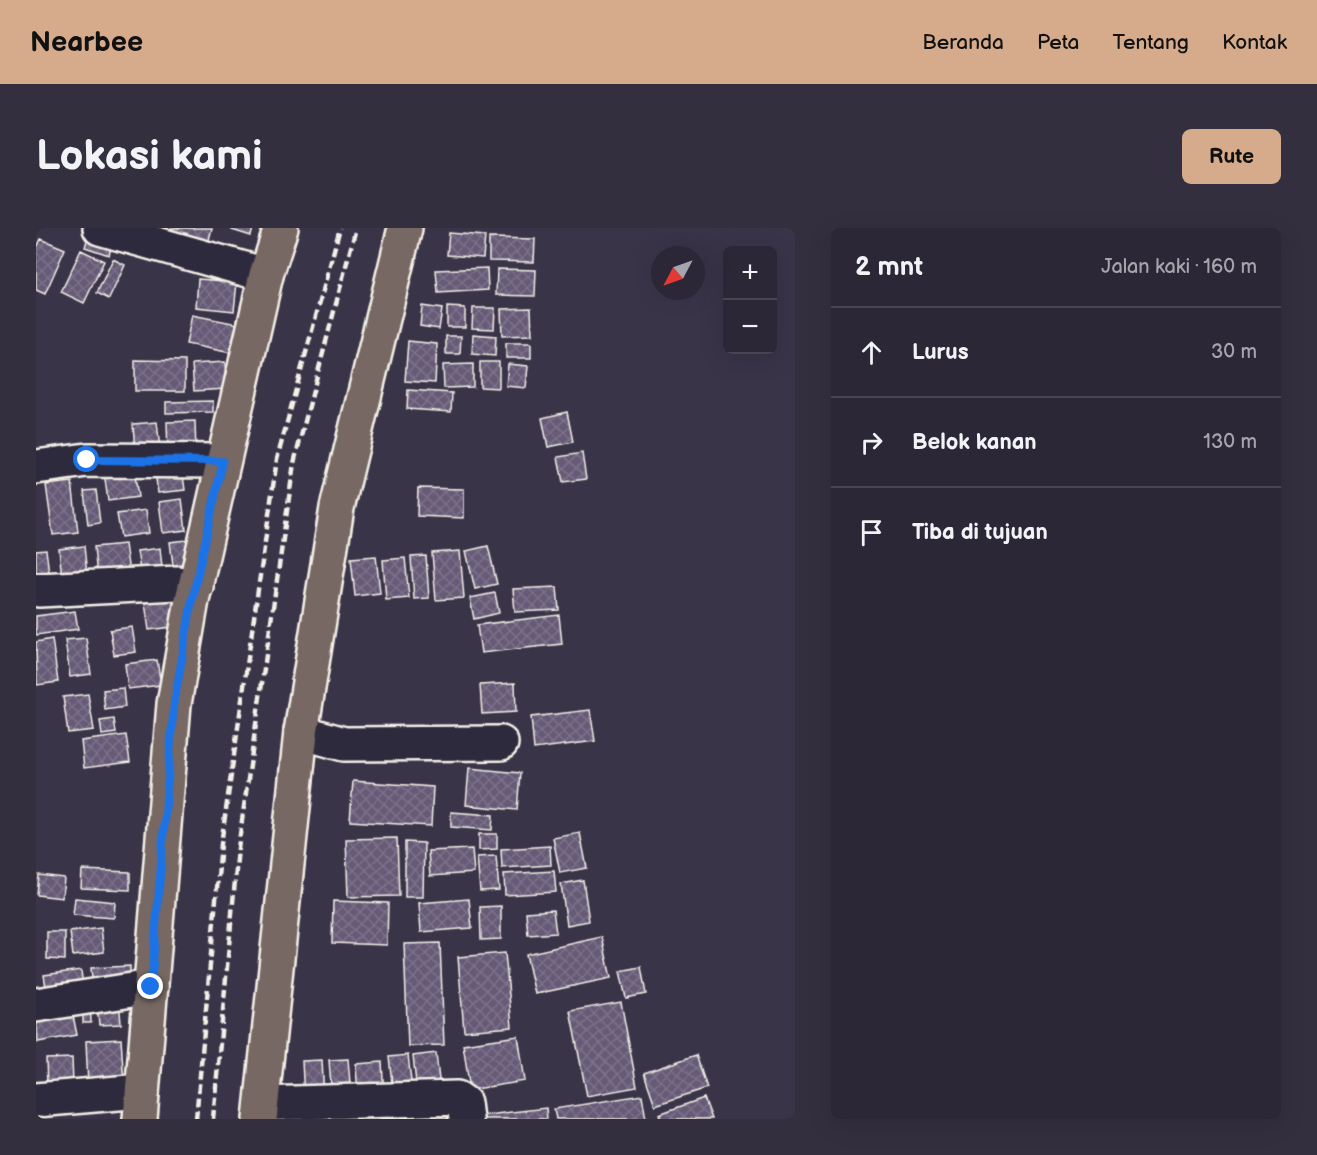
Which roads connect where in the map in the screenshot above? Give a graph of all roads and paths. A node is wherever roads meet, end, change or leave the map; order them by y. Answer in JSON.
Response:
{"nodes":[{"id":1,"x":100,"y":228,"type":"edge"},
{"id":2,"x":281,"y":228,"type":"edge"},
{"id":3,"x":405,"y":228,"type":"edge"},
{"id":4,"x":266,"y":275,"type":"junction"},
{"id":5,"x":223,"y":461,"type":"junction"},
{"id":6,"x":36,"y":467,"type":"edge"},
{"id":7,"x":196,"y":586,"type":"junction"},
{"id":8,"x":39,"y":590,"type":"dead end"},
{"id":9,"x":301,"y":732,"type":"junction"},
{"id":10,"x":501,"y":743,"type":"dead end"},
{"id":11,"x":151,"y":987,"type":"junction"},
{"id":12,"x":36,"y":1005,"type":"edge"},
{"id":13,"x":36,"y":1100,"type":"edge"},
{"id":14,"x":141,"y":1106,"type":"edge"},
{"id":15,"x":261,"y":1112,"type":"edge"},
{"id":16,"x":466,"y":1119,"type":"edge"}],
"edges":[{"from":1,"to":4,"type":"street"},
{"from":2,"to":4,"type":"main road"},
{"from":3,"to":9,"type":"main road"},
{"from":4,"to":5,"type":"main road"},
{"from":5,"to":6,"type":"street"},
{"from":5,"to":7,"type":"main road"},
{"from":7,"to":8,"type":"street"},
{"from":7,"to":11,"type":"main road"},
{"from":9,"to":10,"type":"street"},
{"from":9,"to":15,"type":"main road"},
{"from":11,"to":12,"type":"street"},
{"from":11,"to":14,"type":"main road"},
{"from":13,"to":14,"type":"street"},
{"from":15,"to":16,"type":"street"}]}
